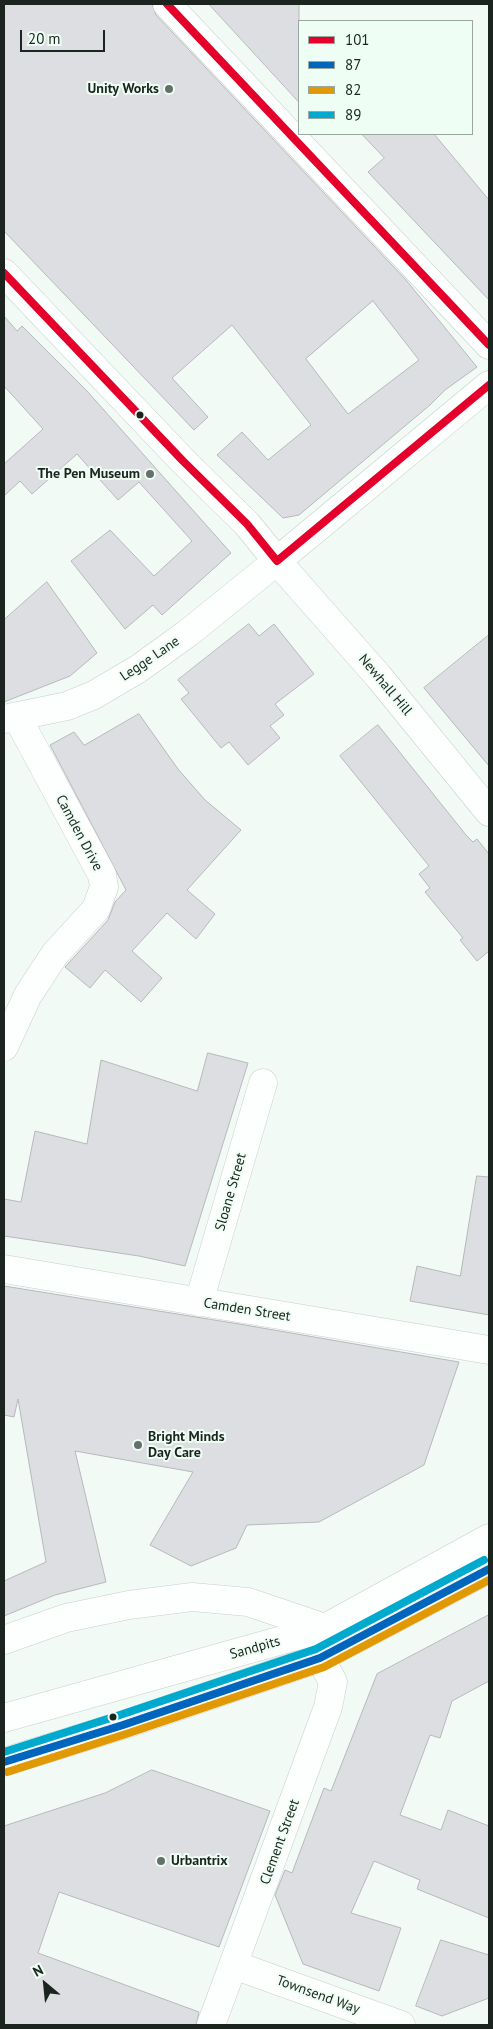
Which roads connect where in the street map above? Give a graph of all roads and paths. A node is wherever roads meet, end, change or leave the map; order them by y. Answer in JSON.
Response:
{"nodes":[{"id":1,"x":167,"y":4,"type":"edge"},
{"id":2,"x":4,"y":273,"type":"edge"},
{"id":3,"x":489,"y":345,"type":"edge"},
{"id":4,"x":489,"y":385,"type":"edge"},
{"id":5,"x":277,"y":560,"type":"junction"},
{"id":6,"x":10,"y":718,"type":"edge"},
{"id":7,"x":489,"y":812,"type":"edge"},
{"id":8,"x":4,"y":1047,"type":"edge"},
{"id":9,"x":263,"y":1083,"type":"dead end"},
{"id":10,"x":4,"y":1270,"type":"edge"},
{"id":11,"x":199,"y":1302,"type":"junction"},
{"id":12,"x":489,"y":1350,"type":"edge"},
{"id":13,"x":489,"y":1538,"type":"edge"},
{"id":14,"x":489,"y":1569,"type":"edge"},
{"id":15,"x":325,"y":1628,"type":"junction"},
{"id":16,"x":4,"y":1640,"type":"edge"},
{"id":17,"x":320,"y":1658,"type":"junction"},
{"id":18,"x":4,"y":1718,"type":"edge"},
{"id":19,"x":4,"y":1762,"type":"edge"},
{"id":20,"x":234,"y":1965,"type":"junction"},
{"id":21,"x":211,"y":2025,"type":"edge"},
{"id":22,"x":401,"y":2025,"type":"edge"}],
"edges":[{"from":1,"to":3,"type":"street"},
{"from":2,"to":5,"type":"street","name":"Newhall Hill"},
{"from":4,"to":5,"type":"street","name":"Legge Lane"},
{"from":5,"to":6,"type":"street","name":"Legge Lane"},
{"from":5,"to":7,"type":"street","name":"Newhall Hill"},
{"from":6,"to":8,"type":"street","name":"Camden Drive"},
{"from":9,"to":11,"type":"street","name":"Sloane Street"},
{"from":10,"to":11,"type":"street","name":"Camden Street"},
{"from":11,"to":12,"type":"street","name":"Camden Street"},
{"from":13,"to":15,"type":"street","name":"Sandpits"},
{"from":14,"to":17,"type":"street","name":"Sandpits"},
{"from":15,"to":16,"type":"street"},
{"from":15,"to":18,"type":"street","name":"Sandpits"},
{"from":17,"to":19,"type":"street","name":"Sandpits"},
{"from":17,"to":20,"type":"street","name":"Clement Street"},
{"from":20,"to":21,"type":"street","name":"Clement Street"},
{"from":20,"to":22,"type":"street","name":"Townsend Way"}]}
